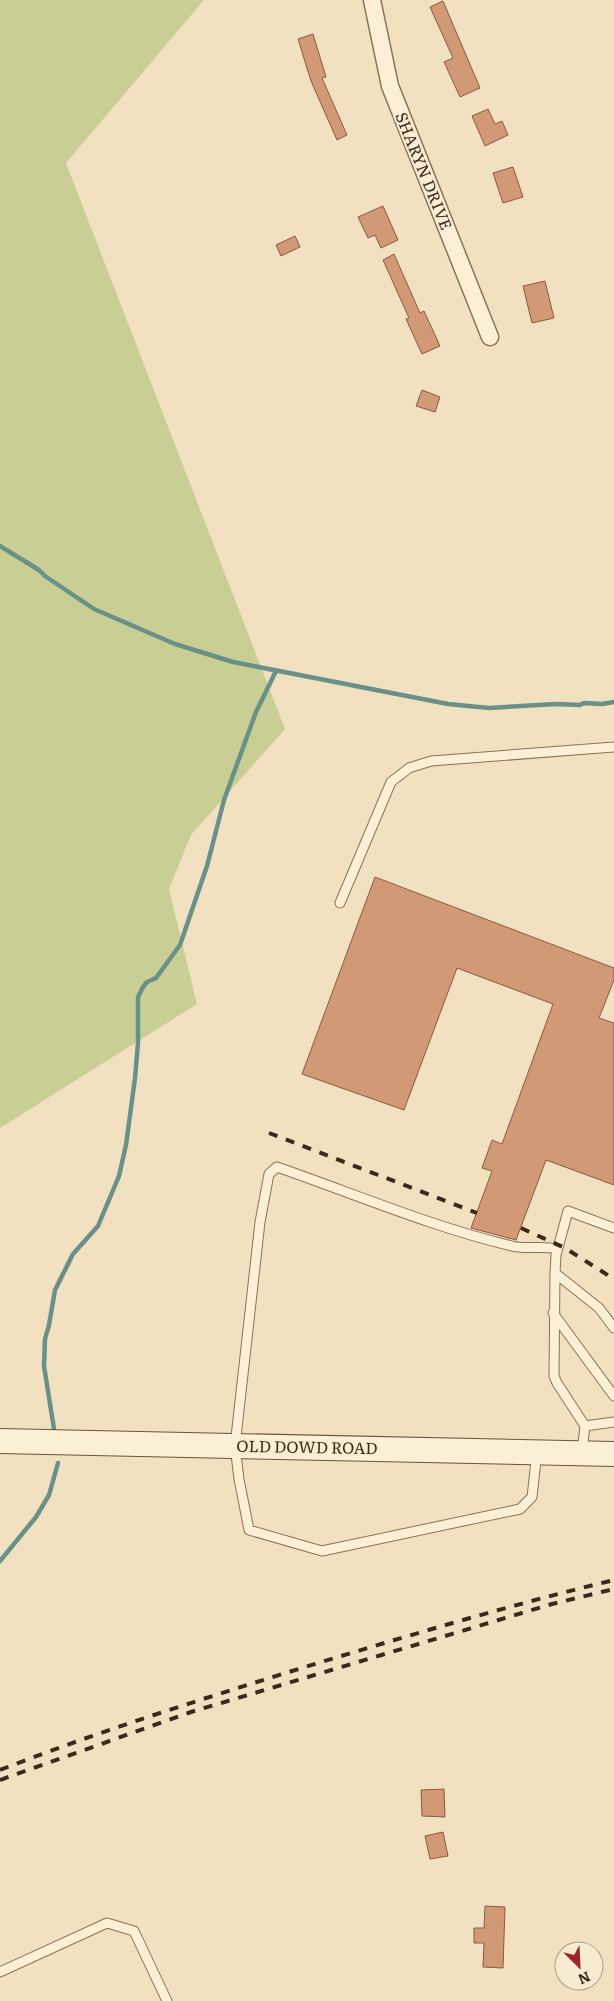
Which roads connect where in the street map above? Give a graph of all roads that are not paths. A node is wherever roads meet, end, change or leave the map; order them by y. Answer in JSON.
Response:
{"nodes":[{"id":1,"x":372,"y":0,"type":"edge"},
{"id":2,"x":490,"y":337,"type":"dead end"},
{"id":3,"x":614,"y":747,"type":"edge"},
{"id":4,"x":340,"y":903,"type":"dead end"},
{"id":5,"x":614,"y":1228,"type":"edge"},
{"id":6,"x":557,"y":1249,"type":"junction"},
{"id":7,"x":555,"y":1273,"type":"junction"},
{"id":8,"x":554,"y":1313,"type":"junction"},
{"id":9,"x":614,"y":1328,"type":"edge"},
{"id":10,"x":614,"y":1396,"type":"edge"},
{"id":11,"x":614,"y":1422,"type":"edge"},
{"id":12,"x":585,"y":1426,"type":"junction"},
{"id":13,"x":0,"y":1441,"type":"edge"},
{"id":14,"x":235,"y":1446,"type":"junction"},
{"id":15,"x":537,"y":1452,"type":"junction"},
{"id":16,"x":582,"y":1453,"type":"junction"},
{"id":17,"x":614,"y":1454,"type":"edge"},
{"id":18,"x":0,"y":1972,"type":"edge"},
{"id":19,"x":167,"y":2001,"type":"edge"}],
"edges":[{"from":1,"to":2,"type":"street","name":"SHARYN DRIVE"},
{"from":3,"to":4,"type":"lane"},
{"from":5,"to":6,"type":"lane"},
{"from":6,"to":7,"type":"lane"},
{"from":6,"to":14,"type":"lane"},
{"from":7,"to":8,"type":"lane"},
{"from":7,"to":9,"type":"lane"},
{"from":8,"to":10,"type":"lane"},
{"from":8,"to":12,"type":"lane"},
{"from":11,"to":12,"type":"lane"},
{"from":12,"to":16,"type":"lane"},
{"from":13,"to":14,"type":"street","name":"OLD DOWD ROAD"},
{"from":14,"to":15,"type":"street","name":"OLD DOWD ROAD"},
{"from":14,"to":15,"type":"lane"},
{"from":15,"to":16,"type":"street","name":"OLD DOWD ROAD"},
{"from":16,"to":17,"type":"street","name":"OLD DOWD ROAD"},
{"from":18,"to":19,"type":"lane"}]}
